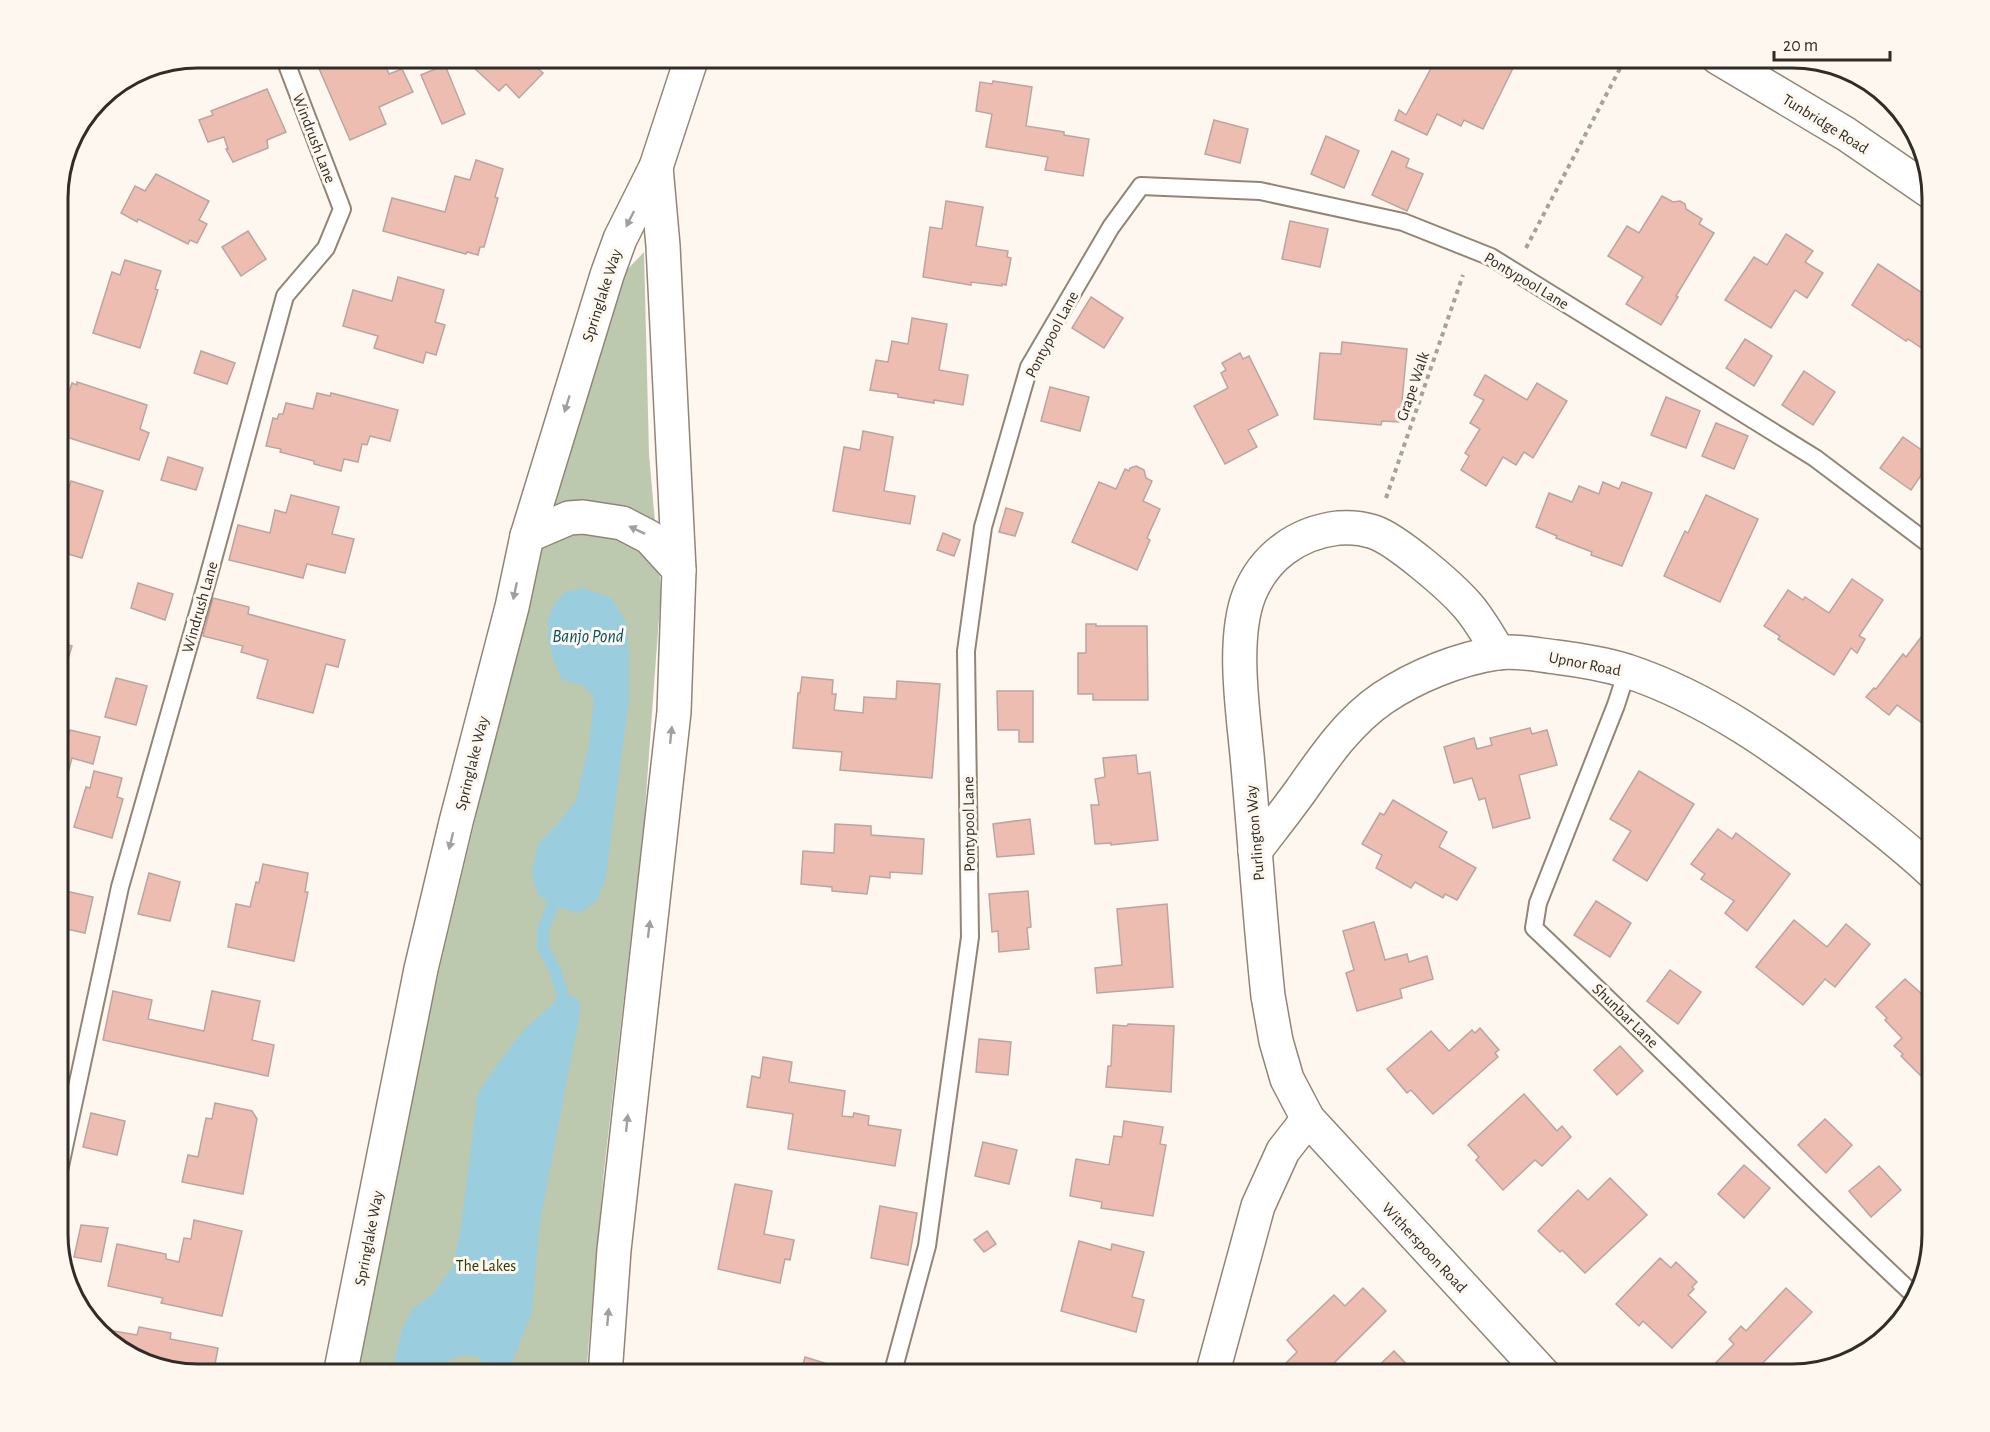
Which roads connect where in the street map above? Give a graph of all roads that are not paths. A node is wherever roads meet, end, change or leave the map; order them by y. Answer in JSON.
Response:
{"nodes":[{"id":1,"x":288,"y":68,"type":"edge"},
{"id":2,"x":688,"y":68,"type":"edge"},
{"id":3,"x":1735,"y":68,"type":"edge"},
{"id":4,"x":656,"y":167,"type":"junction"},
{"id":5,"x":1921,"y":186,"type":"edge"},
{"id":6,"x":527,"y":536,"type":"junction"},
{"id":7,"x":1922,"y":539,"type":"edge"},
{"id":8,"x":679,"y":570,"type":"junction"},
{"id":9,"x":1499,"y":653,"type":"junction"},
{"id":10,"x":1627,"y":671,"type":"junction"},
{"id":11,"x":1255,"y":850,"type":"junction"},
{"id":12,"x":1922,"y":864,"type":"edge"},
{"id":13,"x":1308,"y":1119,"type":"junction"},
{"id":14,"x":68,"y":1129,"type":"edge"},
{"id":15,"x":1910,"y":1291,"type":"edge"},
{"id":16,"x":342,"y":1364,"type":"edge"},
{"id":17,"x":606,"y":1364,"type":"edge"},
{"id":18,"x":895,"y":1364,"type":"edge"},
{"id":19,"x":1215,"y":1364,"type":"edge"},
{"id":20,"x":1534,"y":1364,"type":"edge"}],
"edges":[{"from":1,"to":14,"type":"lane","name":"Windrush Lane"},
{"from":2,"to":4,"type":"street","name":"Springlake Way"},
{"from":3,"to":5,"type":"street","name":"Tunbridge Road"},
{"from":4,"to":6,"type":"street","name":"Springlake Way","one_way":true},
{"from":4,"to":8,"type":"street","name":"Springlake Way"},
{"from":8,"to":6,"type":"street","one_way":true},
{"from":6,"to":16,"type":"street","name":"Springlake Way","one_way":true},
{"from":7,"to":18,"type":"lane","name":"Pontypool Lane"},
{"from":17,"to":8,"type":"street","name":"Springlake Way","one_way":true},
{"from":9,"to":10,"type":"street","name":"Upnor Road"},
{"from":9,"to":11,"type":"street","name":"Upnor Road"},
{"from":9,"to":11,"type":"street","name":"Purlington Way"},
{"from":10,"to":12,"type":"street","name":"Upnor Road"},
{"from":10,"to":15,"type":"lane","name":"Shunbar Lane"},
{"from":11,"to":13,"type":"street","name":"Purlington Way"},
{"from":13,"to":19,"type":"street"},
{"from":13,"to":20,"type":"street","name":"Witherspoon Road"}]}
